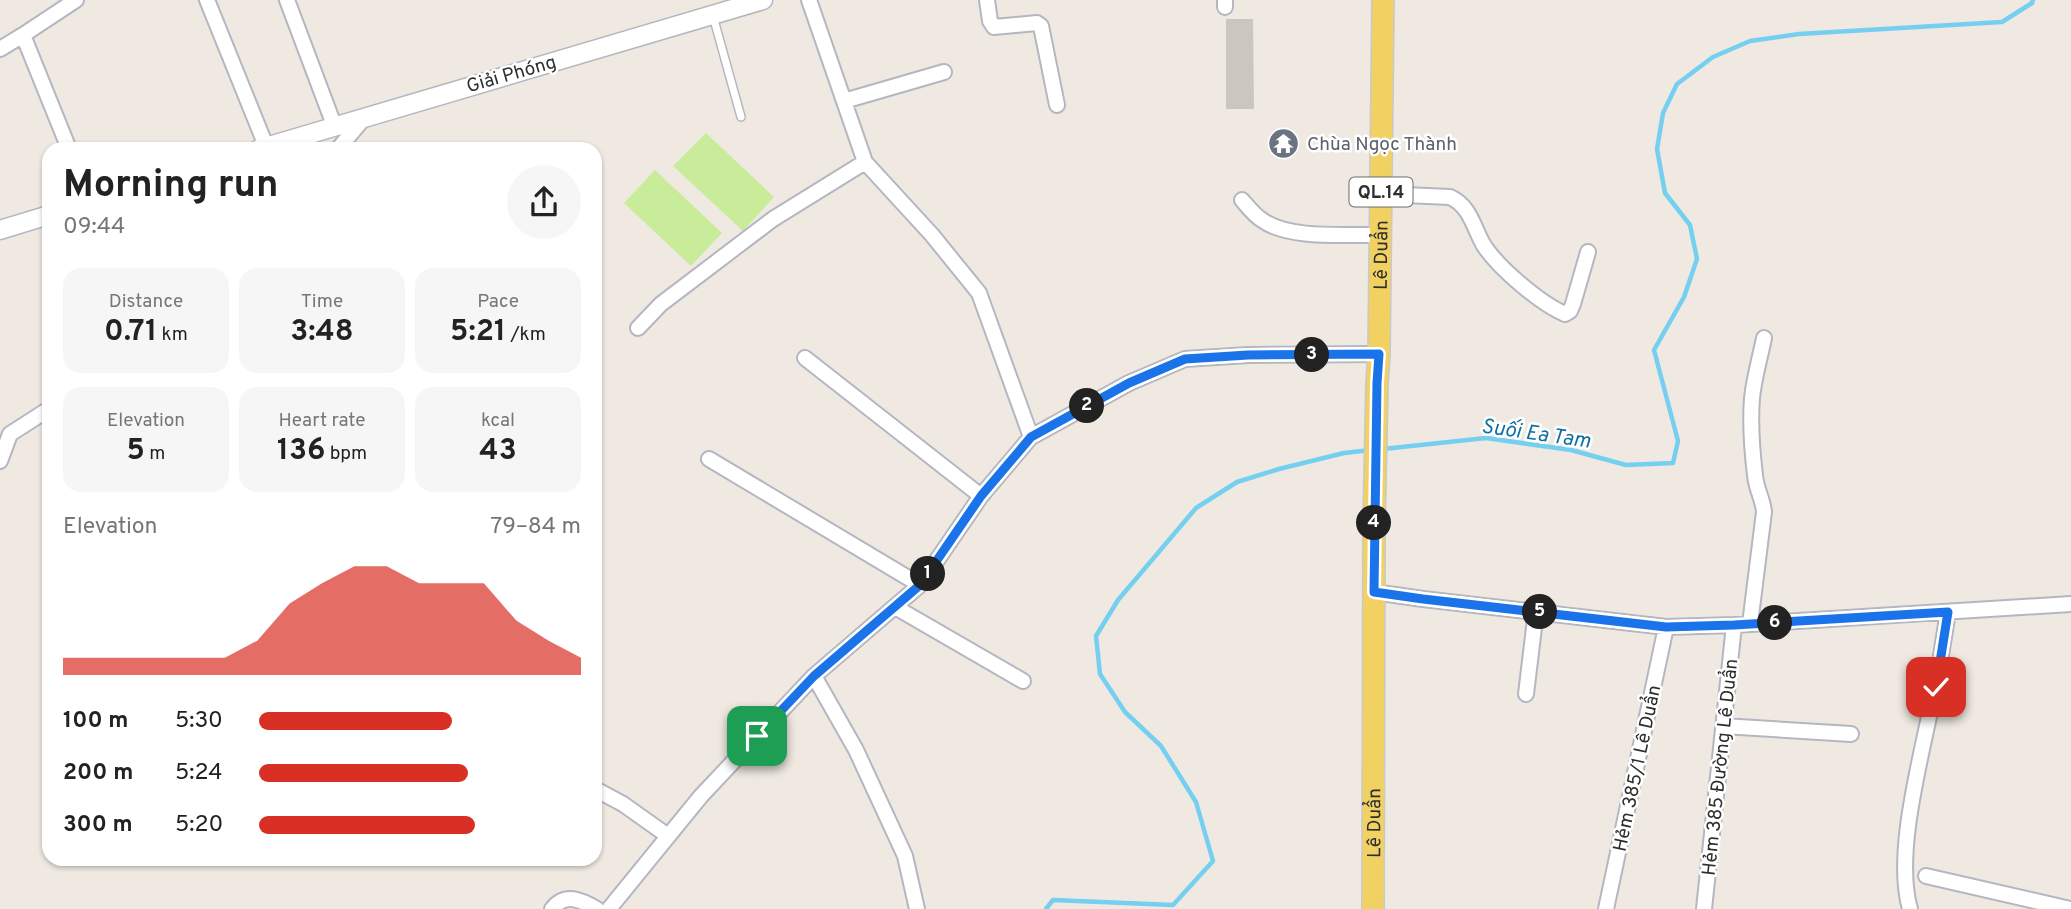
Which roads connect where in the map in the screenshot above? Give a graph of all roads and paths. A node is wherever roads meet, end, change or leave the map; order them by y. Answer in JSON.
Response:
{"nodes":[{"id":1,"x":76,"y":0,"type":"edge"},
{"id":2,"x":207,"y":0,"type":"edge"},
{"id":3,"x":287,"y":0,"type":"edge"},
{"id":4,"x":764,"y":0,"type":"edge"},
{"id":5,"x":809,"y":0,"type":"edge"},
{"id":6,"x":987,"y":0,"type":"edge"},
{"id":7,"x":1383,"y":0,"type":"edge"},
{"id":8,"x":744,"y":2,"type":"edge"},
{"id":9,"x":713,"y":14,"type":"junction"},
{"id":10,"x":23,"y":35,"type":"junction"},
{"id":11,"x":0,"y":49,"type":"edge"},
{"id":12,"x":944,"y":72,"type":"dead end"},
{"id":13,"x":844,"y":101,"type":"junction"},
{"id":14,"x":1058,"y":105,"type":"dead end"},
{"id":15,"x":366,"y":116,"type":"junction"},
{"id":16,"x":741,"y":117,"type":"dead end"},
{"id":17,"x":334,"y":125,"type":"junction"},
{"id":18,"x":66,"y":142,"type":"edge"},
{"id":19,"x":260,"y":142,"type":"edge"},
{"id":20,"x":281,"y":142,"type":"edge"},
{"id":21,"x":344,"y":142,"type":"edge"},
{"id":22,"x":865,"y":162,"type":"junction"},
{"id":23,"x":1381,"y":194,"type":"junction"},
{"id":24,"x":1242,"y":200,"type":"dead end"},
{"id":25,"x":42,"y":217,"type":"edge"},
{"id":26,"x":0,"y":230,"type":"edge"},
{"id":27,"x":1380,"y":235,"type":"junction"},
{"id":28,"x":1588,"y":252,"type":"dead end"},
{"id":29,"x":638,"y":328,"type":"dead end"},
{"id":30,"x":1764,"y":338,"type":"dead end"},
{"id":31,"x":1379,"y":354,"type":"junction"},
{"id":32,"x":805,"y":358,"type":"dead end"},
{"id":33,"x":42,"y":413,"type":"edge"},
{"id":34,"x":1031,"y":437,"type":"junction"},
{"id":35,"x":709,"y":459,"type":"dead end"},
{"id":36,"x":0,"y":461,"type":"edge"},
{"id":37,"x":981,"y":496,"type":"junction"},
{"id":38,"x":920,"y":585,"type":"junction"},
{"id":39,"x":1374,"y":592,"type":"junction"},
{"id":40,"x":2071,"y":604,"type":"edge"},
{"id":41,"x":895,"y":607,"type":"junction"},
{"id":42,"x":1536,"y":611,"type":"junction"},
{"id":43,"x":1948,"y":612,"type":"junction"},
{"id":44,"x":1750,"y":624,"type":"junction"},
{"id":45,"x":1734,"y":625,"type":"junction"},
{"id":46,"x":1666,"y":627,"type":"junction"},
{"id":47,"x":814,"y":676,"type":"junction"},
{"id":48,"x":1023,"y":681,"type":"dead end"},
{"id":49,"x":1526,"y":694,"type":"dead end"},
{"id":50,"x":1723,"y":726,"type":"junction"},
{"id":51,"x":1851,"y":734,"type":"dead end"},
{"id":52,"x":602,"y":793,"type":"edge"},
{"id":53,"x":668,"y":836,"type":"junction"},
{"id":54,"x":1926,"y":876,"type":"dead end"},
{"id":55,"x":2070,"y":905,"type":"edge"},
{"id":56,"x":552,"y":909,"type":"edge"},
{"id":57,"x":597,"y":909,"type":"edge"},
{"id":58,"x":609,"y":909,"type":"edge"},
{"id":59,"x":917,"y":909,"type":"edge"},
{"id":60,"x":1373,"y":909,"type":"edge"},
{"id":61,"x":1606,"y":909,"type":"edge"},
{"id":62,"x":1704,"y":909,"type":"edge"},
{"id":63,"x":1910,"y":909,"type":"edge"}],
"edges":[{"from":1,"to":10,"type":"street"},
{"from":2,"to":19,"type":"street"},
{"from":3,"to":17,"type":"street"},
{"from":4,"to":8,"type":"street","name":"Giải Phóng"},
{"from":5,"to":13,"type":"street"},
{"from":6,"to":14,"type":"street"},
{"from":7,"to":23,"type":"main road","name":"Lê Duẩn","number":"QL.14"},
{"from":8,"to":9,"type":"street","name":"Giải Phóng"},
{"from":9,"to":15,"type":"street","name":"Giải Phóng"},
{"from":9,"to":16,"type":"lane"},
{"from":10,"to":11,"type":"street"},
{"from":10,"to":18,"type":"street"},
{"from":12,"to":13,"type":"street"},
{"from":13,"to":22,"type":"street"},
{"from":15,"to":17,"type":"street","name":"Giải Phóng"},
{"from":15,"to":21,"type":"street"},
{"from":17,"to":20,"type":"street","name":"Giải Phóng"},
{"from":22,"to":29,"type":"street"},
{"from":22,"to":34,"type":"street"},
{"from":23,"to":27,"type":"main road","name":"Lê Duẩn","number":"QL.14"},
{"from":23,"to":28,"type":"street"},
{"from":24,"to":27,"type":"street"},
{"from":25,"to":26,"type":"street"},
{"from":27,"to":31,"type":"main road","name":"Lê Duẩn","number":"QL.14"},
{"from":30,"to":44,"type":"street"},
{"from":31,"to":34,"type":"street"},
{"from":31,"to":39,"type":"main road","name":"Lê Duẩn","number":"QL.14"},
{"from":32,"to":37,"type":"street"},
{"from":33,"to":36,"type":"street"},
{"from":34,"to":37,"type":"street"},
{"from":35,"to":38,"type":"street"},
{"from":37,"to":38,"type":"street"},
{"from":38,"to":41,"type":"street"},
{"from":39,"to":42,"type":"street"},
{"from":39,"to":60,"type":"main road","name":"Lê Duẩn","number":"QL.14"},
{"from":40,"to":43,"type":"street"},
{"from":41,"to":47,"type":"street"},
{"from":41,"to":48,"type":"street"},
{"from":42,"to":46,"type":"street"},
{"from":42,"to":49,"type":"street"},
{"from":43,"to":44,"type":"street"},
{"from":43,"to":63,"type":"street"},
{"from":44,"to":45,"type":"street"},
{"from":45,"to":46,"type":"street"},
{"from":45,"to":50,"type":"street","name":"Hẻm 385 Đường Lê Duẩn"},
{"from":46,"to":61,"type":"street","name":"Hẻm 385/1 Lê Duẩn"},
{"from":47,"to":53,"type":"street"},
{"from":47,"to":59,"type":"street"},
{"from":50,"to":51,"type":"street"},
{"from":50,"to":62,"type":"street","name":"Hẻm 385 Đường Lê Duẩn"},
{"from":52,"to":53,"type":"street"},
{"from":53,"to":58,"type":"street"},
{"from":54,"to":55,"type":"street"},
{"from":56,"to":57,"type":"street"}]}
